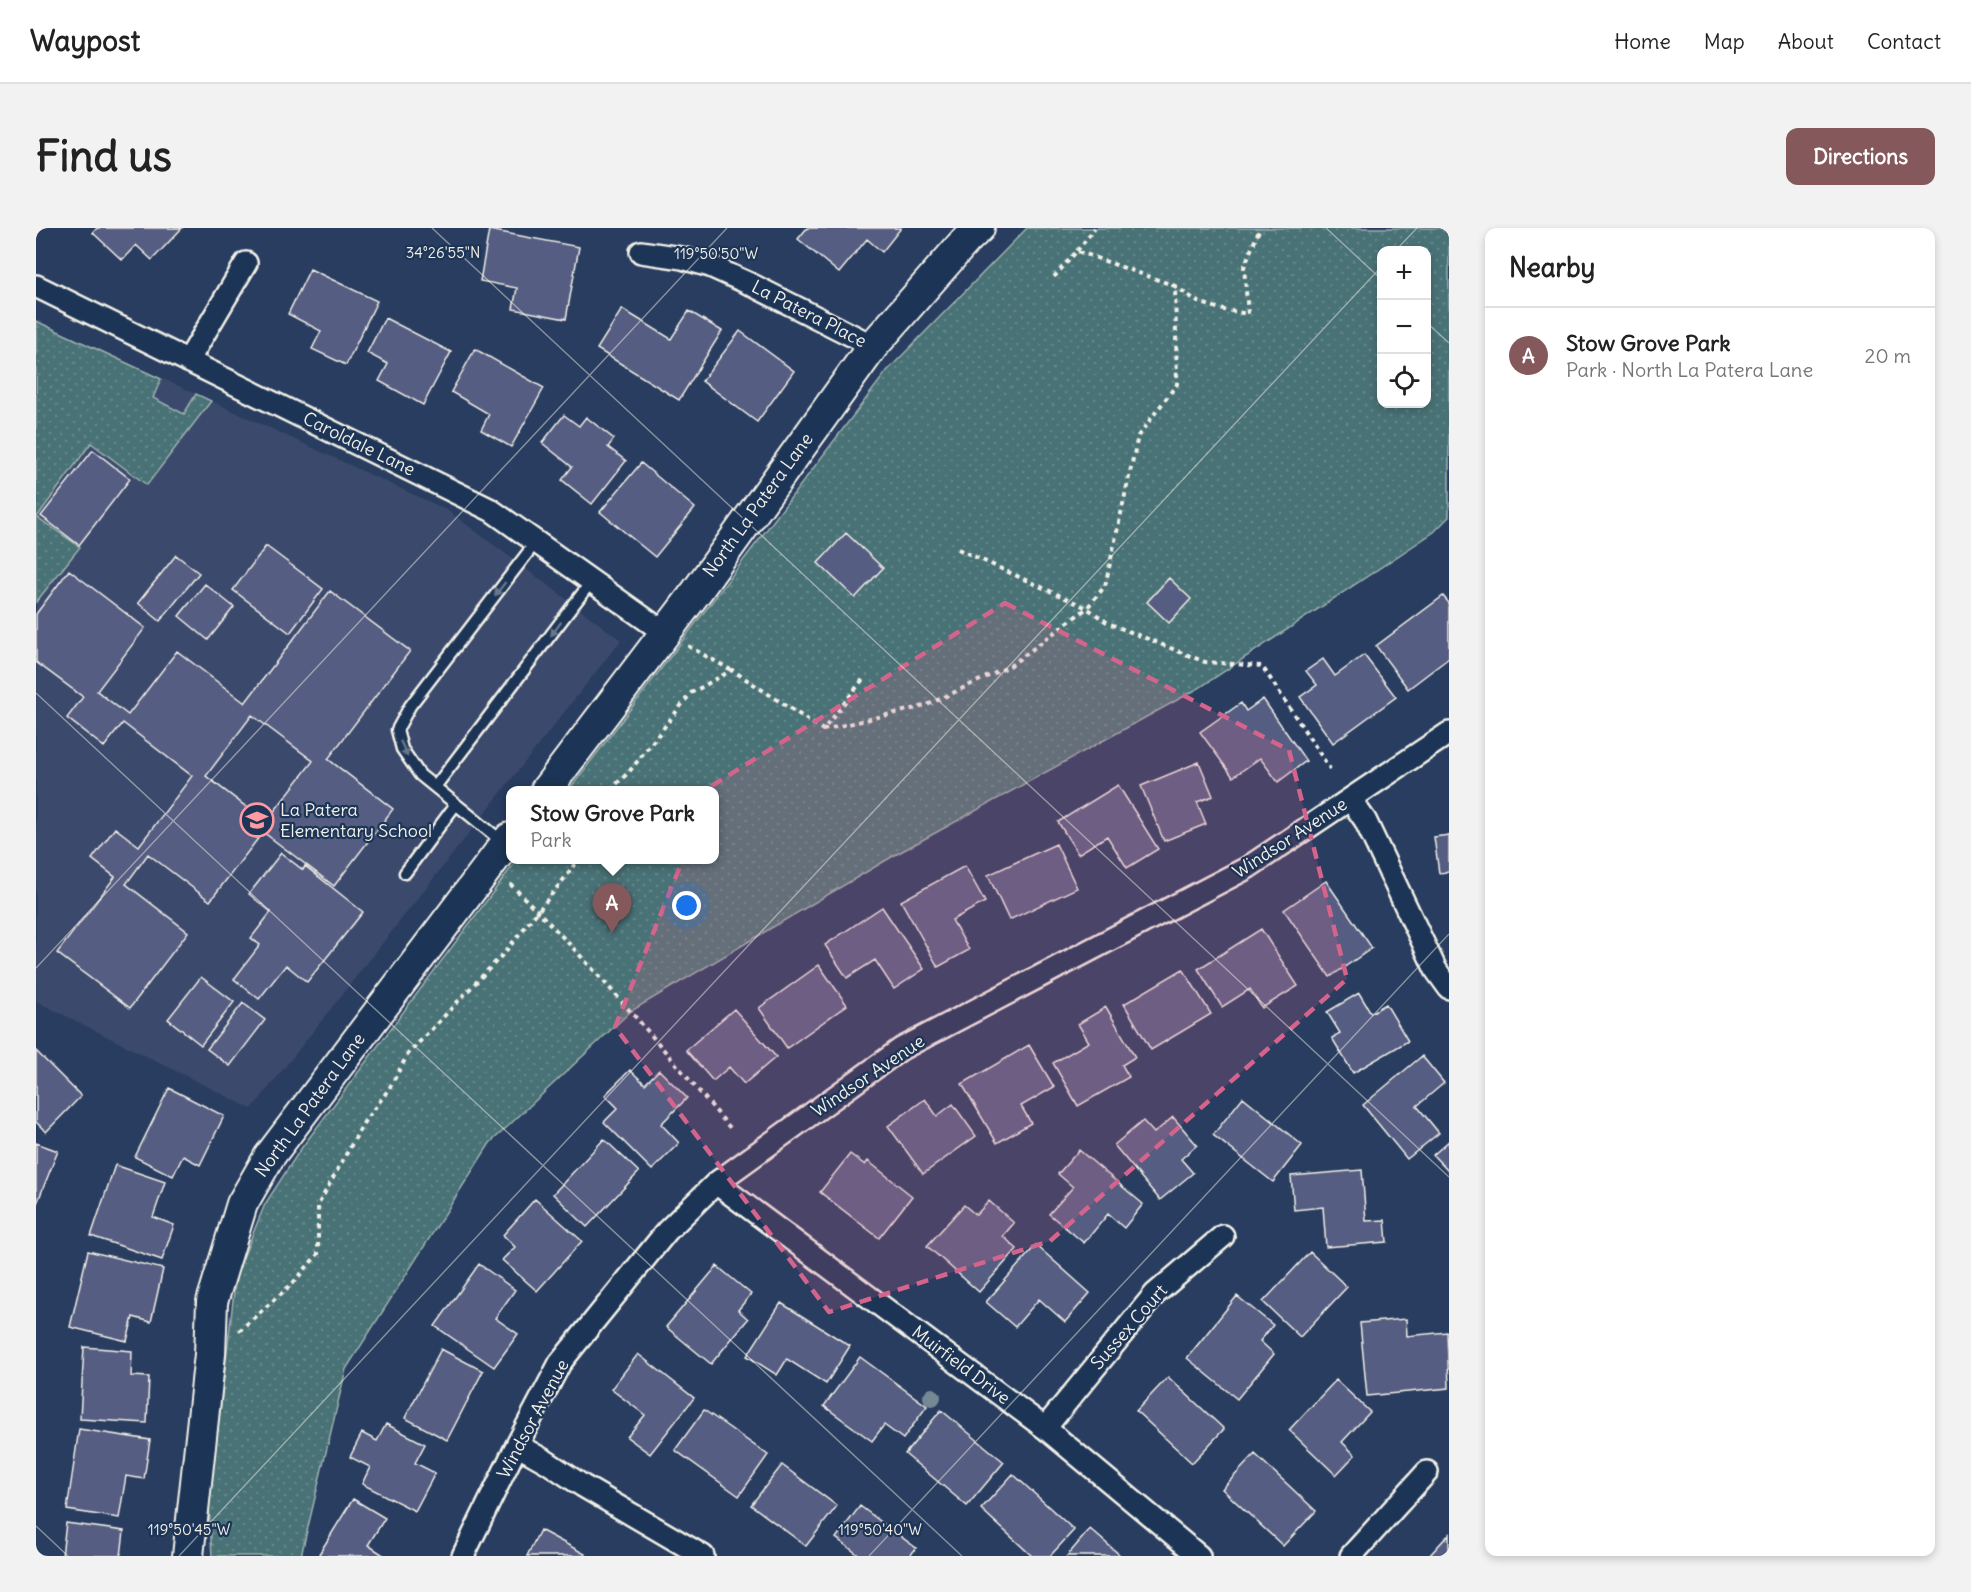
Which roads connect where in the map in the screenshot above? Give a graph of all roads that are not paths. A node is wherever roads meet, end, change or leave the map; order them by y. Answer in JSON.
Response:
{"nodes":[{"id":1,"x":979,"y":228,"type":"edge"},
{"id":2,"x":641,"y":252,"type":"dead end"},
{"id":3,"x":246,"y":263,"type":"dead end"},
{"id":4,"x":36,"y":286,"type":"edge"},
{"id":5,"x":873,"y":346,"type":"junction"},
{"id":6,"x":188,"y":361,"type":"junction"},
{"id":7,"x":536,"y":542,"type":"junction"},
{"id":8,"x":591,"y":582,"type":"junction"},
{"id":9,"x":665,"y":633,"type":"junction"},
{"id":10,"x":1449,"y":732,"type":"edge"},
{"id":11,"x":549,"y":786,"type":"edge"},
{"id":12,"x":435,"y":787,"type":"junction"},
{"id":13,"x":1350,"y":799,"type":"junction"},
{"id":14,"x":456,"y":804,"type":"junction"},
{"id":15,"x":502,"y":849,"type":"edge"},
{"id":16,"x":405,"y":873,"type":"dead end"},
{"id":17,"x":1449,"y":988,"type":"edge"},
{"id":18,"x":716,"y":1183,"type":"junction"},
{"id":19,"x":1223,"y":1236,"type":"dead end"},
{"id":20,"x":1045,"y":1428,"type":"junction"},
{"id":21,"x":517,"y":1445,"type":"junction"},
{"id":22,"x":1427,"y":1472,"type":"dead end"},
{"id":23,"x":188,"y":1556,"type":"edge"},
{"id":24,"x":463,"y":1556,"type":"edge"},
{"id":25,"x":704,"y":1556,"type":"edge"},
{"id":26,"x":1199,"y":1556,"type":"edge"},
{"id":27,"x":1351,"y":1556,"type":"edge"}],
"edges":[{"from":1,"to":5,"type":"street","name":"North La Patera Lane"},
{"from":2,"to":5,"type":"street","name":"La Patera Place"},
{"from":3,"to":6,"type":"street"},
{"from":4,"to":6,"type":"street","name":"Caroldale Lane"},
{"from":5,"to":9,"type":"street","name":"North La Patera Lane"},
{"from":6,"to":7,"type":"street","name":"Caroldale Lane"},
{"from":7,"to":8,"type":"street","name":"Caroldale Lane"},
{"from":7,"to":12,"type":"lane","one_way":true},
{"from":8,"to":9,"type":"street","name":"Caroldale Lane"},
{"from":8,"to":12,"type":"lane","one_way":true},
{"from":9,"to":11,"type":"street","name":"North La Patera Lane"},
{"from":10,"to":13,"type":"street","name":"Windsor Avenue"},
{"from":12,"to":14,"type":"lane"},
{"from":13,"to":17,"type":"street"},
{"from":13,"to":18,"type":"street","name":"Windsor Avenue"},
{"from":14,"to":15,"type":"lane"},
{"from":14,"to":16,"type":"lane"},
{"from":15,"to":23,"type":"street","name":"North La Patera Lane"},
{"from":18,"to":20,"type":"street","name":"Muirfield Drive"},
{"from":18,"to":21,"type":"street","name":"Windsor Avenue"},
{"from":19,"to":20,"type":"street","name":"Sussex Court"},
{"from":20,"to":26,"type":"street","name":"Muirfield Drive"},
{"from":21,"to":24,"type":"street","name":"Windsor Avenue"},
{"from":21,"to":25,"type":"street"},
{"from":22,"to":27,"type":"street"}]}
